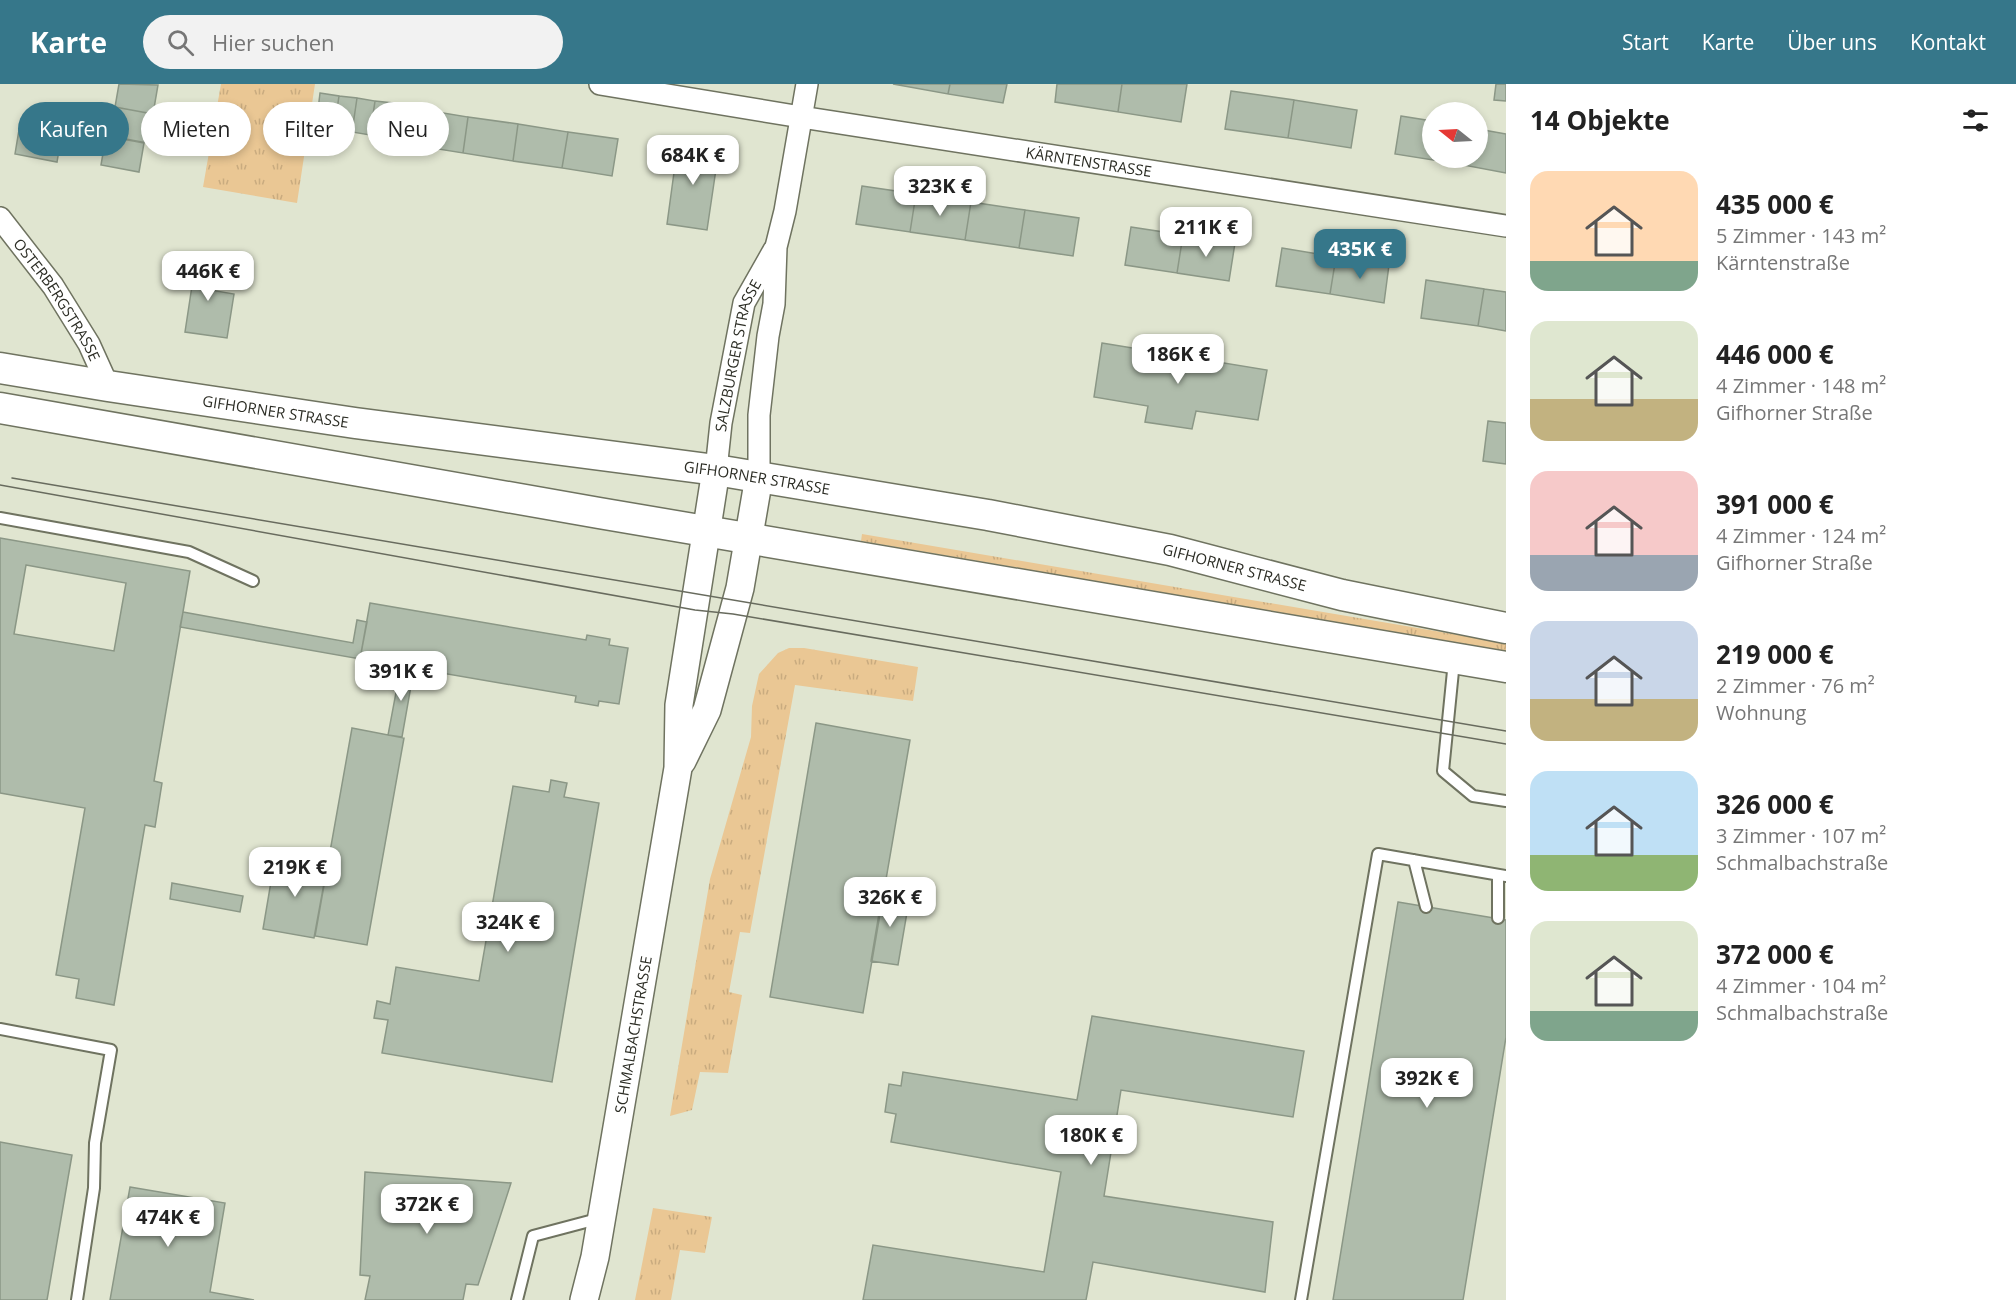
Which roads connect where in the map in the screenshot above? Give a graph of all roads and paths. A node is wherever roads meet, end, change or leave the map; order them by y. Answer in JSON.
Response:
{"nodes":[{"id":1,"x":600,"y":84,"type":"edge"},
{"id":2,"x":807,"y":84,"type":"edge"},
{"id":3,"x":801,"y":117,"type":"junction"},
{"id":4,"x":0,"y":218,"type":"edge"},
{"id":5,"x":1506,"y":226,"type":"edge"},
{"id":6,"x":776,"y":247,"type":"junction"},
{"id":7,"x":0,"y":368,"type":"edge"},
{"id":8,"x":108,"y":386,"type":"junction"},
{"id":9,"x":0,"y":408,"type":"edge"},
{"id":10,"x":716,"y":470,"type":"junction"},
{"id":11,"x":759,"y":477,"type":"junction"},
{"id":12,"x":0,"y":518,"type":"edge"},
{"id":13,"x":705,"y":531,"type":"junction"},
{"id":14,"x":749,"y":538,"type":"junction"},
{"id":15,"x":253,"y":581,"type":"dead end"},
{"id":16,"x":1506,"y":628,"type":"edge"},
{"id":17,"x":1454,"y":658,"type":"junction"},
{"id":18,"x":1506,"y":667,"type":"edge"},
{"id":19,"x":678,"y":768,"type":"junction"},
{"id":20,"x":1506,"y":801,"type":"edge"},
{"id":21,"x":1414,"y":860,"type":"junction"},
{"id":22,"x":1502,"y":876,"type":"edge"},
{"id":23,"x":1426,"y":907,"type":"dead end"},
{"id":24,"x":1498,"y":918,"type":"dead end"},
{"id":25,"x":0,"y":1029,"type":"edge"},
{"id":26,"x":601,"y":1218,"type":"junction"},
{"id":27,"x":77,"y":1300,"type":"edge"},
{"id":28,"x":517,"y":1300,"type":"edge"},
{"id":29,"x":584,"y":1300,"type":"edge"},
{"id":30,"x":1301,"y":1300,"type":"edge"}],
"edges":[{"from":1,"to":3,"type":"street","name":"KÄRNTENSTRASSE"},
{"from":2,"to":3,"type":"street","name":"SALZBURGER STRASSE"},
{"from":3,"to":5,"type":"street","name":"KÄRNTENSTRASSE"},
{"from":3,"to":6,"type":"street","name":"SALZBURGER STRASSE"},
{"from":4,"to":8,"type":"street","name":"OSTERBERGSTRASSE"},
{"from":6,"to":10,"type":"street","name":"SALZBURGER STRASSE"},
{"from":6,"to":11,"type":"street","name":"SALZBURGER STRASSE"},
{"from":7,"to":8,"type":"main road","name":"GIFHORNER STRASSE"},
{"from":8,"to":10,"type":"main road","name":"GIFHORNER STRASSE"},
{"from":9,"to":13,"type":"main road"},
{"from":10,"to":11,"type":"main road","name":"GIFHORNER STRASSE"},
{"from":10,"to":13,"type":"street","name":"SCHMALBACHSTRASSE"},
{"from":11,"to":14,"type":"street","name":"SCHMALBACHSTRASSE"},
{"from":11,"to":16,"type":"main road","name":"GIFHORNER STRASSE"},
{"from":12,"to":15,"type":"lane"},
{"from":13,"to":14,"type":"main road"},
{"from":13,"to":19,"type":"street","name":"SCHMALBACHSTRASSE"},
{"from":14,"to":17,"type":"main road"},
{"from":14,"to":19,"type":"street","name":"SCHMALBACHSTRASSE"},
{"from":17,"to":18,"type":"main road"},
{"from":17,"to":20,"type":"lane"},
{"from":19,"to":26,"type":"street","name":"SCHMALBACHSTRASSE"},
{"from":21,"to":22,"type":"lane"},
{"from":21,"to":23,"type":"lane"},
{"from":21,"to":30,"type":"lane"},
{"from":22,"to":24,"type":"lane"},
{"from":25,"to":27,"type":"lane"},
{"from":26,"to":28,"type":"lane"},
{"from":26,"to":29,"type":"street","name":"SCHMALBACHSTRASSE"}]}
